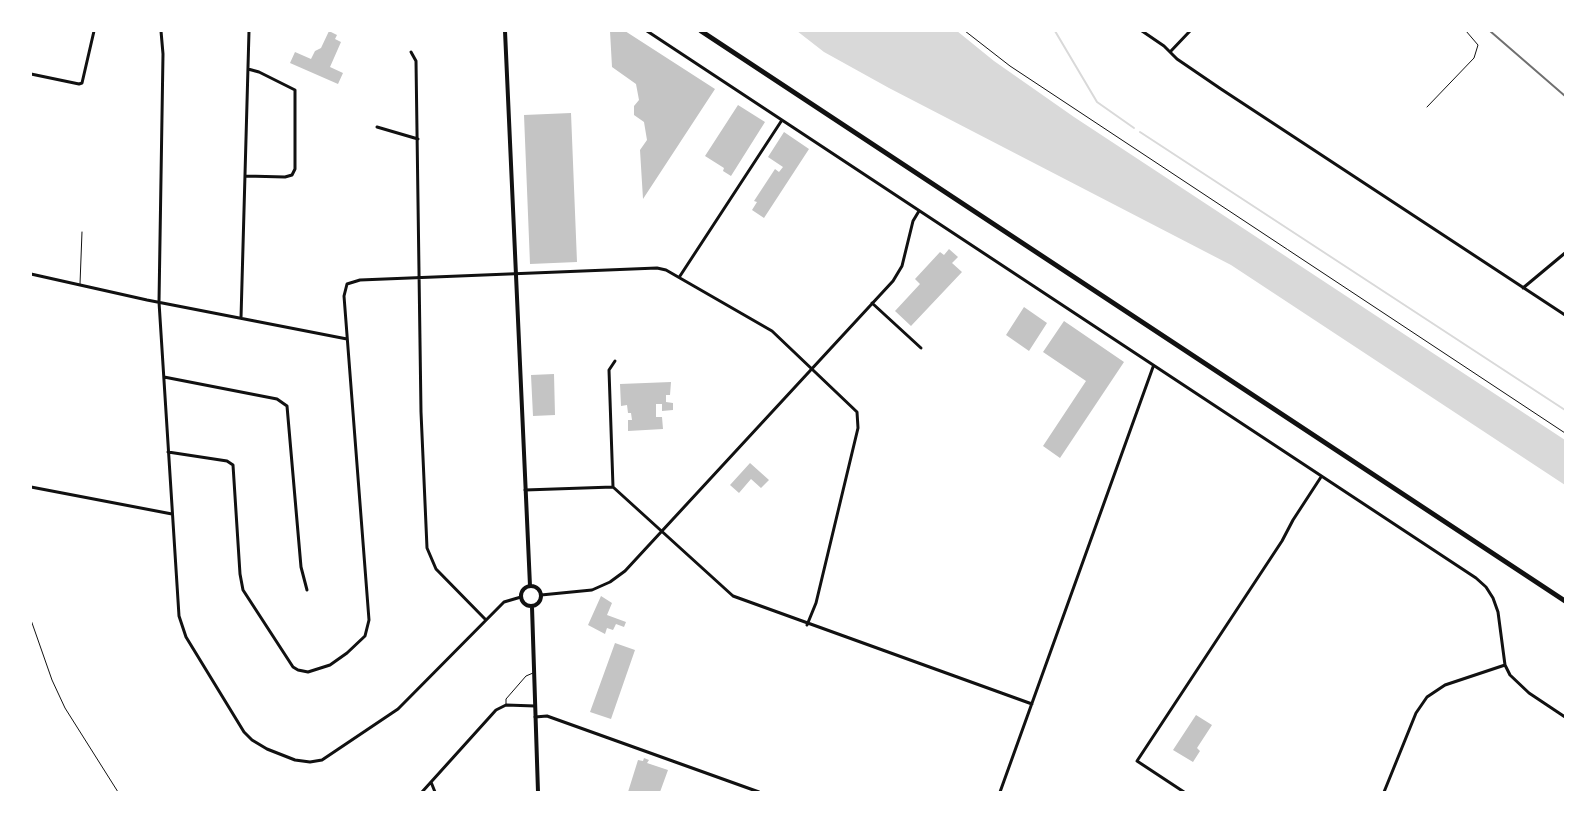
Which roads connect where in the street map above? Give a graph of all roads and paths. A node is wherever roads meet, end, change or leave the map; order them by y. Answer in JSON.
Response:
{"nodes":[{"id":1,"x":94,"y":31,"type":"edge"},
{"id":2,"x":161,"y":31,"type":"edge"},
{"id":3,"x":249,"y":31,"type":"edge"},
{"id":4,"x":505,"y":31,"type":"edge"},
{"id":5,"x":647,"y":31,"type":"edge"},
{"id":6,"x":701,"y":31,"type":"edge"},
{"id":7,"x":965,"y":31,"type":"edge"},
{"id":8,"x":1142,"y":31,"type":"edge"},
{"id":9,"x":1190,"y":31,"type":"edge"},
{"id":10,"x":1466,"y":31,"type":"edge"},
{"id":11,"x":411,"y":52,"type":"dead end"},
{"id":12,"x":1170,"y":52,"type":"junction"},
{"id":13,"x":248,"y":69,"type":"junction"},
{"id":14,"x":31,"y":74,"type":"edge"},
{"id":15,"x":1427,"y":107,"type":"dead end"},
{"id":16,"x":782,"y":120,"type":"junction"},
{"id":17,"x":377,"y":127,"type":"dead end"},
{"id":18,"x":418,"y":139,"type":"junction"},
{"id":19,"x":246,"y":176,"type":"junction"},
{"id":20,"x":918,"y":211,"type":"junction"},
{"id":21,"x":82,"y":232,"type":"dead end"},
{"id":22,"x":1565,"y":253,"type":"edge"},
{"id":23,"x":516,"y":273,"type":"junction"},
{"id":24,"x":31,"y":274,"type":"edge"},
{"id":25,"x":680,"y":276,"type":"junction"},
{"id":26,"x":419,"y":278,"type":"junction"},
{"id":27,"x":80,"y":284,"type":"junction"},
{"id":28,"x":1523,"y":288,"type":"junction"},
{"id":29,"x":159,"y":302,"type":"junction"},
{"id":30,"x":872,"y":303,"type":"junction"},
{"id":31,"x":1565,"y":315,"type":"edge"},
{"id":32,"x":241,"y":318,"type":"junction"},
{"id":33,"x":347,"y":339,"type":"junction"},
{"id":34,"x":921,"y":348,"type":"dead end"},
{"id":35,"x":615,"y":361,"type":"dead end"},
{"id":36,"x":1154,"y":367,"type":"junction"},
{"id":37,"x":813,"y":368,"type":"junction"},
{"id":38,"x":164,"y":377,"type":"junction"},
{"id":39,"x":1565,"y":433,"type":"edge"},
{"id":40,"x":168,"y":452,"type":"junction"},
{"id":41,"x":1321,"y":477,"type":"junction"},
{"id":42,"x":31,"y":487,"type":"edge"},
{"id":43,"x":613,"y":487,"type":"junction"},
{"id":44,"x":525,"y":490,"type":"junction"},
{"id":45,"x":172,"y":514,"type":"junction"},
{"id":46,"x":661,"y":532,"type":"junction"},
{"id":47,"x":530,"y":586,"type":"junction"},
{"id":48,"x":307,"y":590,"type":"dead end"},
{"id":49,"x":541,"y":595,"type":"junction"},
{"id":50,"x":521,"y":597,"type":"junction"},
{"id":51,"x":1565,"y":601,"type":"edge"},
{"id":52,"x":532,"y":606,"type":"junction"},
{"id":53,"x":31,"y":620,"type":"edge"},
{"id":54,"x":487,"y":620,"type":"junction"},
{"id":55,"x":808,"y":625,"type":"junction"},
{"id":56,"x":1504,"y":665,"type":"junction"},
{"id":57,"x":533,"y":673,"type":"junction"},
{"id":58,"x":1032,"y":704,"type":"junction"},
{"id":59,"x":506,"y":705,"type":"junction"},
{"id":60,"x":535,"y":706,"type":"junction"},
{"id":61,"x":1565,"y":716,"type":"edge"},
{"id":62,"x":535,"y":717,"type":"junction"},
{"id":63,"x":431,"y":782,"type":"junction"},
{"id":64,"x":118,"y":792,"type":"edge"},
{"id":65,"x":422,"y":792,"type":"edge"},
{"id":66,"x":435,"y":792,"type":"edge"},
{"id":67,"x":538,"y":792,"type":"edge"},
{"id":68,"x":759,"y":792,"type":"edge"},
{"id":69,"x":1000,"y":792,"type":"edge"},
{"id":70,"x":1184,"y":792,"type":"edge"},
{"id":71,"x":1384,"y":792,"type":"edge"}],
"edges":[{"from":1,"to":14,"type":"street"},
{"from":2,"to":29,"type":"street"},
{"from":3,"to":13,"type":"street"},
{"from":4,"to":23,"type":"street"},
{"from":5,"to":16,"type":"street"},
{"from":6,"to":51,"type":"main road"},
{"from":7,"to":39,"type":"path"},
{"from":8,"to":12,"type":"street"},
{"from":9,"to":12,"type":"street"},
{"from":10,"to":15,"type":"lane"},
{"from":11,"to":18,"type":"street"},
{"from":12,"to":28,"type":"street"},
{"from":13,"to":19,"type":"street"},
{"from":13,"to":19,"type":"street"},
{"from":16,"to":20,"type":"street"},
{"from":16,"to":25,"type":"street"},
{"from":17,"to":18,"type":"street"},
{"from":18,"to":26,"type":"street"},
{"from":19,"to":32,"type":"street"},
{"from":20,"to":30,"type":"street"},
{"from":20,"to":36,"type":"street"},
{"from":21,"to":27,"type":"lane"},
{"from":22,"to":28,"type":"street"},
{"from":23,"to":25,"type":"street"},
{"from":23,"to":26,"type":"street"},
{"from":23,"to":44,"type":"street"},
{"from":24,"to":27,"type":"street"},
{"from":25,"to":37,"type":"street"},
{"from":26,"to":33,"type":"street"},
{"from":26,"to":54,"type":"street"},
{"from":27,"to":29,"type":"street"},
{"from":28,"to":31,"type":"street"},
{"from":29,"to":32,"type":"street"},
{"from":29,"to":38,"type":"street"},
{"from":30,"to":34,"type":"street"},
{"from":30,"to":37,"type":"street"},
{"from":32,"to":33,"type":"street"},
{"from":33,"to":40,"type":"street"},
{"from":35,"to":43,"type":"street"},
{"from":36,"to":41,"type":"street"},
{"from":36,"to":58,"type":"street"},
{"from":37,"to":46,"type":"street"},
{"from":37,"to":55,"type":"street"},
{"from":38,"to":40,"type":"street"},
{"from":38,"to":48,"type":"street"},
{"from":40,"to":45,"type":"street"},
{"from":41,"to":56,"type":"street"},
{"from":41,"to":70,"type":"street"},
{"from":42,"to":45,"type":"street"},
{"from":43,"to":44,"type":"street"},
{"from":43,"to":46,"type":"street"},
{"from":44,"to":47,"type":"street"},
{"from":45,"to":54,"type":"street"},
{"from":46,"to":49,"type":"street"},
{"from":46,"to":55,"type":"street"},
{"from":47,"to":49,"type":"street"},
{"from":47,"to":50,"type":"street"},
{"from":49,"to":52,"type":"street"},
{"from":50,"to":52,"type":"street"},
{"from":50,"to":54,"type":"street"},
{"from":52,"to":57,"type":"street"},
{"from":53,"to":64,"type":"lane"},
{"from":55,"to":58,"type":"street"},
{"from":56,"to":61,"type":"street"},
{"from":56,"to":71,"type":"street"},
{"from":57,"to":59,"type":"lane"},
{"from":57,"to":60,"type":"street"},
{"from":58,"to":69,"type":"street"},
{"from":59,"to":60,"type":"street"},
{"from":59,"to":63,"type":"street"},
{"from":60,"to":62,"type":"street"},
{"from":62,"to":67,"type":"street"},
{"from":62,"to":68,"type":"street"},
{"from":63,"to":65,"type":"street"},
{"from":63,"to":66,"type":"street"}]}
